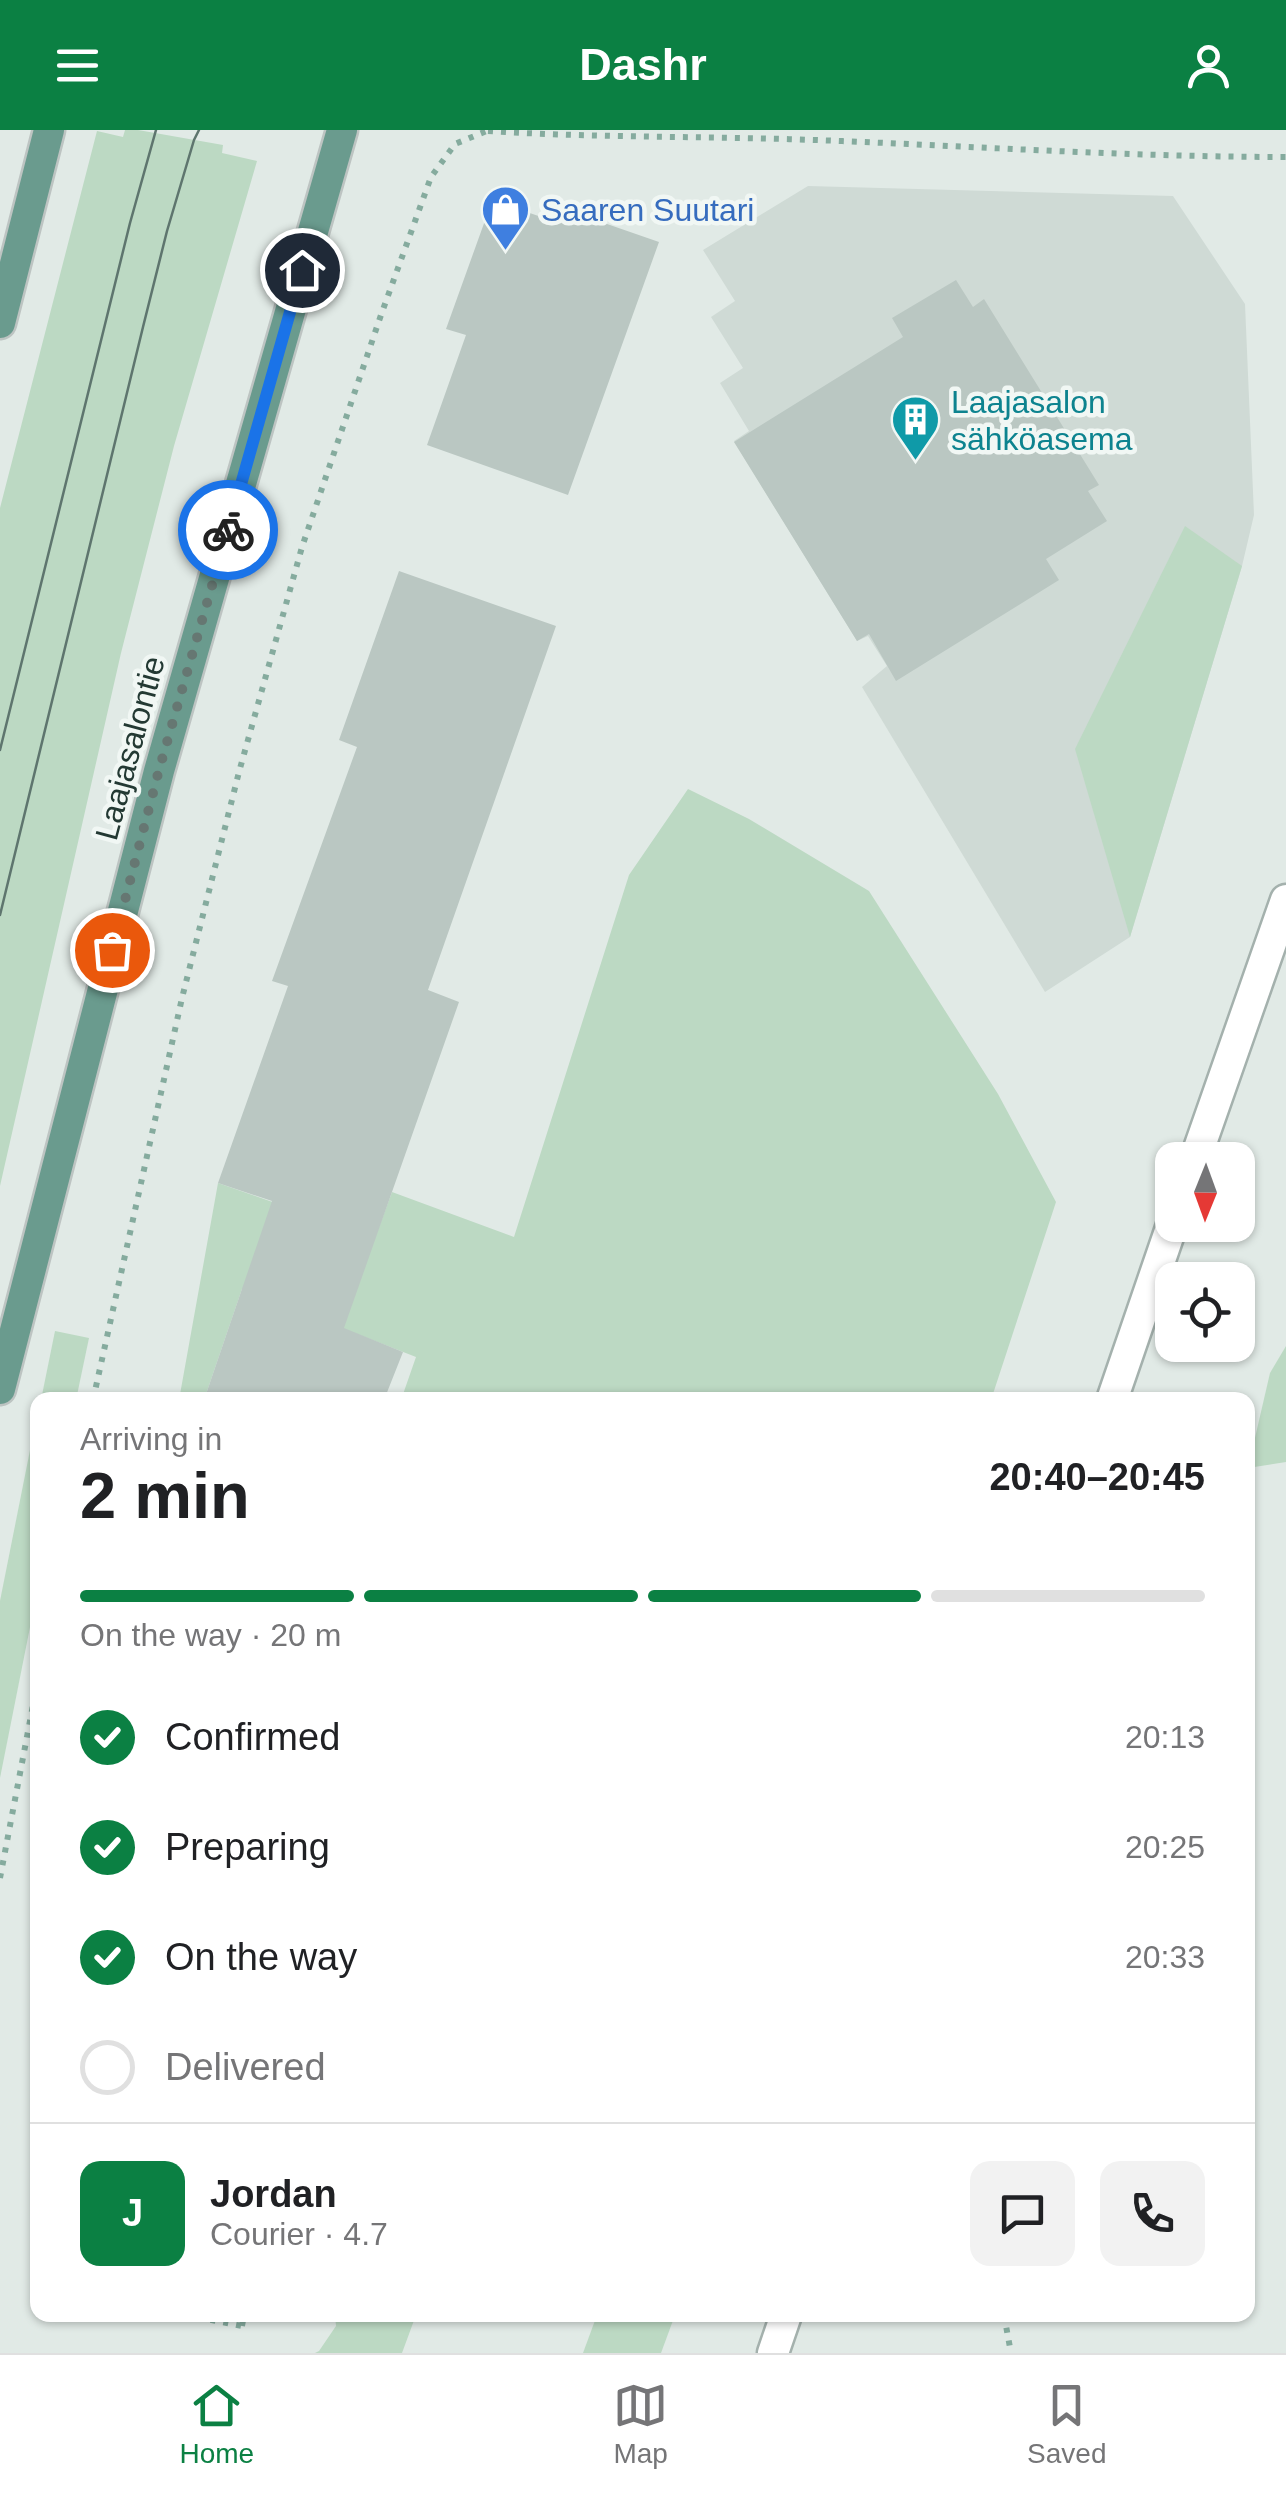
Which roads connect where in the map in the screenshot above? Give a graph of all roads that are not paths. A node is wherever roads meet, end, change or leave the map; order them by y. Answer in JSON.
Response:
{"nodes":[{"id":1,"x":49,"y":130,"type":"edge"},
{"id":2,"x":342,"y":130,"type":"edge"},
{"id":3,"x":0,"y":323,"type":"edge"},
{"id":4,"x":1286,"y":900,"type":"edge"},
{"id":5,"x":1201,"y":1142,"type":"edge"},
{"id":6,"x":1166,"y":1242,"type":"edge"},
{"id":7,"x":0,"y":1389,"type":"edge"},
{"id":8,"x":1115,"y":1392,"type":"edge"},
{"id":9,"x":784,"y":2322,"type":"edge"},
{"id":10,"x":773,"y":2353,"type":"edge"}],
"edges":[{"from":1,"to":3,"type":"main road"},
{"from":2,"to":7,"type":"main road","name":"Laajasalontie"},
{"from":4,"to":5,"type":"street"},
{"from":6,"to":8,"type":"street"},
{"from":9,"to":10,"type":"street"}]}
